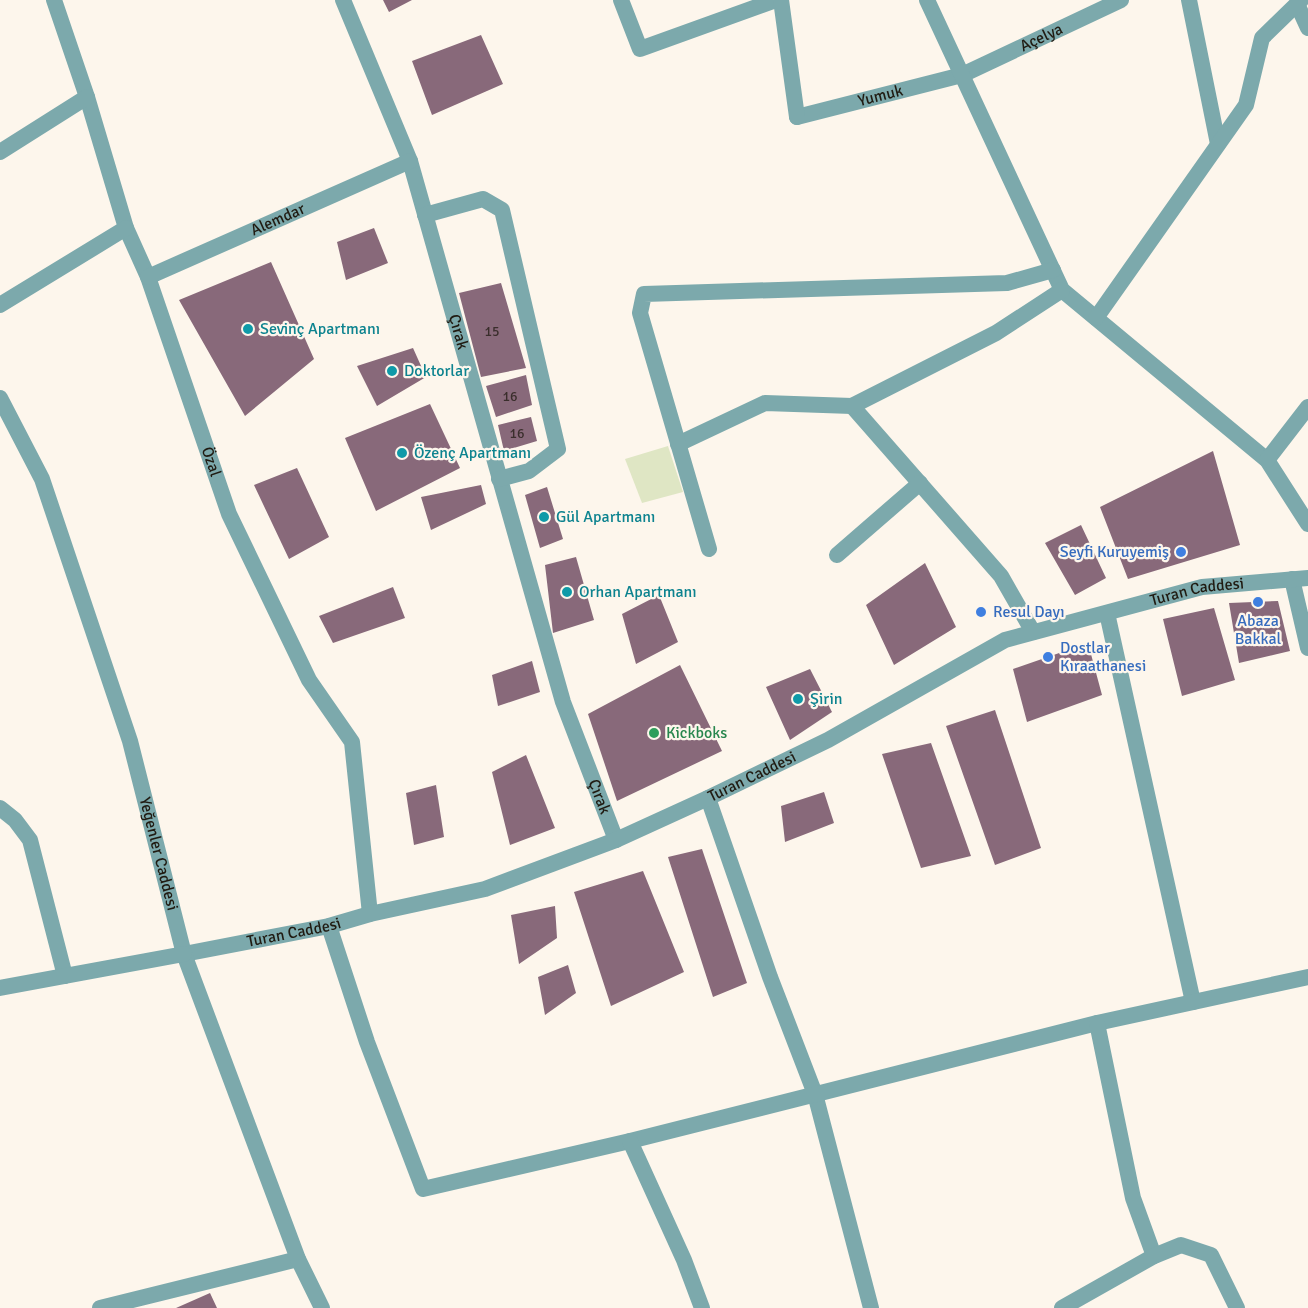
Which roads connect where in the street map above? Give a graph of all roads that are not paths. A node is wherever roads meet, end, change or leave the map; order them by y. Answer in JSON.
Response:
{"nodes":[{"id":1,"x":54,"y":0,"type":"edge"},
{"id":2,"x":343,"y":0,"type":"edge"},
{"id":3,"x":621,"y":0,"type":"edge"},
{"id":4,"x":776,"y":0,"type":"edge"},
{"id":5,"x":781,"y":0,"type":"edge"},
{"id":6,"x":927,"y":0,"type":"edge"},
{"id":7,"x":1121,"y":0,"type":"edge"},
{"id":8,"x":1189,"y":0,"type":"edge"},
{"id":9,"x":1299,"y":2,"type":"edge"},
{"id":10,"x":1308,"y":28,"type":"edge"},
{"id":11,"x":962,"y":75,"type":"junction"},
{"id":12,"x":87,"y":97,"type":"junction"},
{"id":13,"x":1218,"y":144,"type":"junction"},
{"id":14,"x":0,"y":152,"type":"edge"},
{"id":15,"x":410,"y":161,"type":"junction"},
{"id":16,"x":425,"y":215,"type":"junction"},
{"id":17,"x":126,"y":228,"type":"junction"},
{"id":18,"x":1053,"y":270,"type":"junction"},
{"id":19,"x":148,"y":277,"type":"junction"},
{"id":20,"x":1062,"y":290,"type":"junction"},
{"id":21,"x":0,"y":305,"type":"edge"},
{"id":22,"x":1095,"y":318,"type":"junction"},
{"id":23,"x":0,"y":398,"type":"edge"},
{"id":24,"x":852,"y":406,"type":"junction"},
{"id":25,"x":1308,"y":407,"type":"edge"},
{"id":26,"x":678,"y":444,"type":"junction"},
{"id":27,"x":1267,"y":460,"type":"junction"},
{"id":28,"x":500,"y":479,"type":"junction"},
{"id":29,"x":920,"y":483,"type":"junction"},
{"id":30,"x":1308,"y":524,"type":"edge"},
{"id":31,"x":709,"y":549,"type":"dead end"},
{"id":32,"x":837,"y":555,"type":"dead end"},
{"id":33,"x":1300,"y":579,"type":"edge"},
{"id":34,"x":1107,"y":613,"type":"junction"},
{"id":35,"x":1033,"y":632,"type":"junction"},
{"id":36,"x":1308,"y":648,"type":"edge"},
{"id":37,"x":708,"y":798,"type":"junction"},
{"id":38,"x":0,"y":808,"type":"edge"},
{"id":39,"x":616,"y":840,"type":"junction"},
{"id":40,"x":370,"y":914,"type":"junction"},
{"id":41,"x":329,"y":926,"type":"junction"},
{"id":42,"x":184,"y":954,"type":"junction"},
{"id":43,"x":65,"y":976,"type":"junction"},
{"id":44,"x":1308,"y":977,"type":"edge"},
{"id":45,"x":0,"y":988,"type":"edge"},
{"id":46,"x":1193,"y":1002,"type":"junction"},
{"id":47,"x":1097,"y":1023,"type":"junction"},
{"id":48,"x":815,"y":1094,"type":"junction"},
{"id":49,"x":630,"y":1141,"type":"junction"},
{"id":50,"x":1154,"y":1256,"type":"junction"},
{"id":51,"x":297,"y":1259,"type":"junction"},
{"id":52,"x":1066,"y":1307,"type":"edge"},
{"id":53,"x":100,"y":1308,"type":"edge"},
{"id":54,"x":322,"y":1308,"type":"edge"},
{"id":55,"x":702,"y":1308,"type":"edge"},
{"id":56,"x":871,"y":1308,"type":"edge"},
{"id":57,"x":1237,"y":1308,"type":"edge"}],
"edges":[{"from":1,"to":12,"type":"street","name":"Özal"},
{"from":2,"to":15,"type":"street","name":"Çırak"},
{"from":3,"to":4,"type":"street"},
{"from":5,"to":11,"type":"street","name":"Yumuk"},
{"from":6,"to":11,"type":"street"},
{"from":7,"to":11,"type":"street","name":"Açelya"},
{"from":8,"to":13,"type":"street"},
{"from":9,"to":10,"type":"street"},
{"from":9,"to":13,"type":"street"},
{"from":11,"to":18,"type":"street"},
{"from":12,"to":14,"type":"street"},
{"from":12,"to":17,"type":"street","name":"Özal"},
{"from":13,"to":22,"type":"street"},
{"from":15,"to":16,"type":"street","name":"Çırak"},
{"from":15,"to":19,"type":"street","name":"Alemdar"},
{"from":16,"to":28,"type":"street","name":"Çırak"},
{"from":16,"to":28,"type":"street"},
{"from":17,"to":19,"type":"street","name":"Özal"},
{"from":17,"to":21,"type":"street"},
{"from":18,"to":20,"type":"street"},
{"from":18,"to":26,"type":"street"},
{"from":19,"to":40,"type":"street","name":"Özal"},
{"from":20,"to":22,"type":"street"},
{"from":20,"to":24,"type":"street"},
{"from":22,"to":27,"type":"street"},
{"from":23,"to":42,"type":"street","name":"Yeğenler Caddesi"},
{"from":24,"to":26,"type":"street"},
{"from":24,"to":29,"type":"street"},
{"from":25,"to":27,"type":"street"},
{"from":26,"to":31,"type":"street"},
{"from":27,"to":30,"type":"street"},
{"from":28,"to":39,"type":"street","name":"Çırak"},
{"from":29,"to":32,"type":"street"},
{"from":29,"to":35,"type":"street"},
{"from":33,"to":34,"type":"street","name":"Turan Caddesi"},
{"from":33,"to":36,"type":"street"},
{"from":34,"to":35,"type":"street","name":"Turan Caddesi"},
{"from":34,"to":46,"type":"street"},
{"from":35,"to":37,"type":"street","name":"Turan Caddesi"},
{"from":37,"to":39,"type":"street","name":"Turan Caddesi"},
{"from":37,"to":48,"type":"street"},
{"from":38,"to":43,"type":"street"},
{"from":39,"to":40,"type":"street","name":"Turan Caddesi"},
{"from":40,"to":41,"type":"street","name":"Turan Caddesi"},
{"from":41,"to":42,"type":"street","name":"Turan Caddesi"},
{"from":41,"to":49,"type":"street"},
{"from":42,"to":43,"type":"street","name":"Turan Caddesi"},
{"from":42,"to":51,"type":"street","name":"Yeğenler Caddesi"},
{"from":43,"to":45,"type":"street","name":"Turan Caddesi"},
{"from":44,"to":46,"type":"street"},
{"from":46,"to":47,"type":"street"},
{"from":47,"to":48,"type":"street"},
{"from":47,"to":50,"type":"street"},
{"from":48,"to":49,"type":"street"},
{"from":48,"to":56,"type":"street"},
{"from":49,"to":55,"type":"street"},
{"from":50,"to":52,"type":"street"},
{"from":50,"to":57,"type":"street"},
{"from":51,"to":53,"type":"street"},
{"from":51,"to":54,"type":"street","name":"Yeğenler Caddesi"}]}
